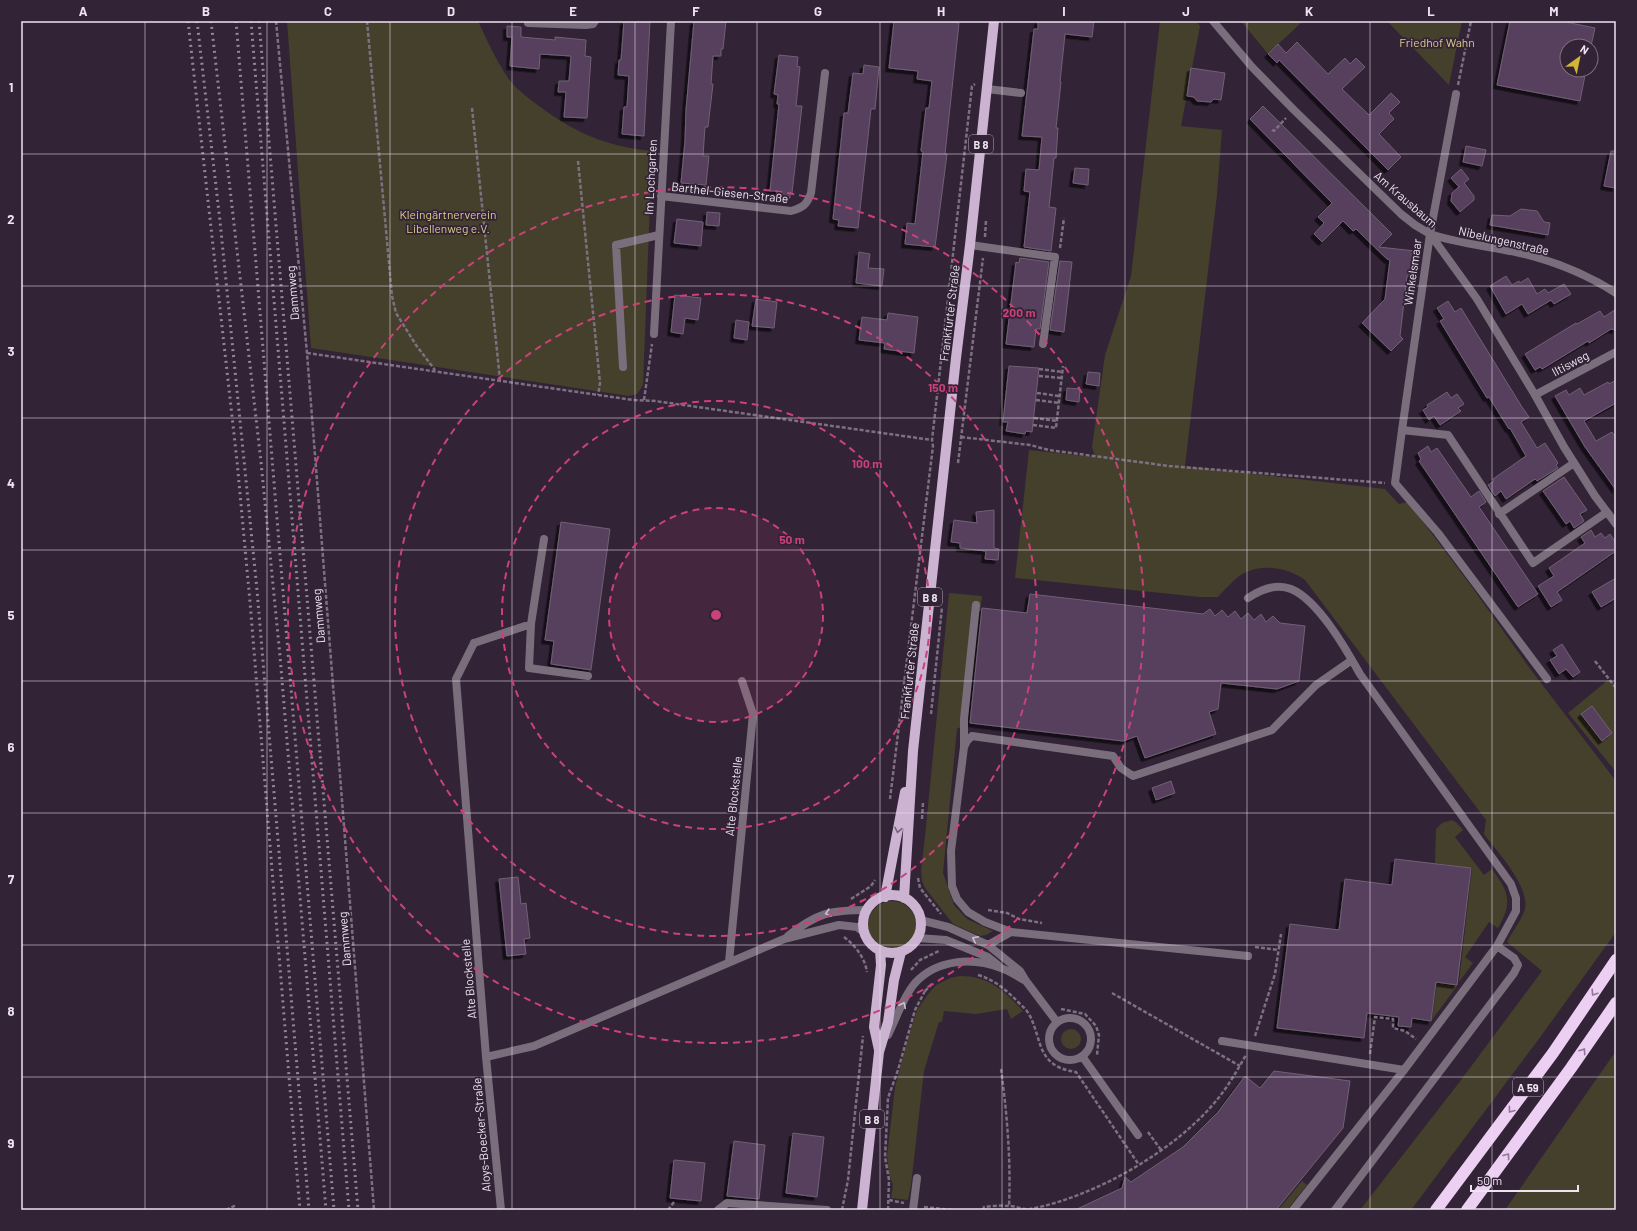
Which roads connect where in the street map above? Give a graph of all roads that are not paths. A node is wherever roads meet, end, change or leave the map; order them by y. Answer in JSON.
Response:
{"nodes":[{"id":1,"x":595,"y":21,"type":"edge"},
{"id":2,"x":671,"y":21,"type":"edge"},
{"id":3,"x":994,"y":21,"type":"edge"},
{"id":4,"x":1213,"y":21,"type":"edge"},
{"id":5,"x":528,"y":23,"type":"dead end"},
{"id":6,"x":825,"y":73,"type":"dead end"},
{"id":7,"x":987,"y":89,"type":"junction"},
{"id":8,"x":1021,"y":92,"type":"dead end"},
{"id":9,"x":1456,"y":94,"type":"road end"},
{"id":10,"x":661,"y":196,"type":"junction"},
{"id":11,"x":659,"y":234,"type":"junction"},
{"id":12,"x":1430,"y":234,"type":"junction"},
{"id":13,"x":970,"y":245,"type":"junction"},
{"id":14,"x":1616,"y":293,"type":"edge"},
{"id":15,"x":654,"y":334,"type":"road end"},
{"id":16,"x":1043,"y":344,"type":"dead end"},
{"id":17,"x":1616,"y":352,"type":"edge"},
{"id":18,"x":623,"y":367,"type":"dead end"},
{"id":19,"x":1535,"y":395,"type":"junction"},
{"id":20,"x":1402,"y":430,"type":"junction"},
{"id":21,"x":1574,"y":463,"type":"junction"},
{"id":22,"x":1607,"y":512,"type":"junction"},
{"id":23,"x":1499,"y":514,"type":"junction"},
{"id":24,"x":1616,"y":524,"type":"edge"},
{"id":25,"x":544,"y":539,"type":"dead end"},
{"id":26,"x":1248,"y":598,"type":"dead end"},
{"id":27,"x":976,"y":605,"type":"dead end"},
{"id":28,"x":532,"y":624,"type":"junction"},
{"id":29,"x":1352,"y":660,"type":"junction"},
{"id":30,"x":588,"y":676,"type":"dead end"},
{"id":31,"x":1547,"y":679,"type":"dead end"},
{"id":32,"x":742,"y":681,"type":"dead end"},
{"id":33,"x":964,"y":747,"type":"junction"},
{"id":34,"x":913,"y":751,"type":"junction"},
{"id":35,"x":885,"y":897,"type":"junction"},
{"id":36,"x":904,"y":898,"type":"junction"},
{"id":37,"x":867,"y":910,"type":"junction"},
{"id":38,"x":920,"y":920,"type":"junction"},
{"id":39,"x":1011,"y":932,"type":"junction"},
{"id":40,"x":865,"y":933,"type":"junction"},
{"id":41,"x":918,"y":938,"type":"junction"},
{"id":42,"x":784,"y":939,"type":"junction"},
{"id":43,"x":988,"y":945,"type":"junction"},
{"id":44,"x":1497,"y":946,"type":"junction"},
{"id":45,"x":880,"y":950,"type":"junction"},
{"id":46,"x":901,"y":952,"type":"junction"},
{"id":47,"x":1248,"y":956,"type":"dead end"},
{"id":48,"x":1616,"y":960,"type":"edge"},
{"id":49,"x":729,"y":962,"type":"junction"},
{"id":50,"x":1002,"y":968,"type":"junction"},
{"id":51,"x":1026,"y":981,"type":"junction"},
{"id":52,"x":1616,"y":1003,"type":"edge"},
{"id":53,"x":1057,"y":1022,"type":"junction"},
{"id":54,"x":1222,"y":1041,"type":"dead end"},
{"id":55,"x":879,"y":1052,"type":"junction"},
{"id":56,"x":1082,"y":1056,"type":"junction"},
{"id":57,"x":486,"y":1057,"type":"junction"},
{"id":58,"x":1404,"y":1070,"type":"junction"},
{"id":59,"x":1138,"y":1135,"type":"dead end"},
{"id":60,"x":917,"y":1178,"type":"dead end"},
{"id":61,"x":501,"y":1210,"type":"edge"},
{"id":62,"x":718,"y":1210,"type":"edge"},
{"id":63,"x":827,"y":1210,"type":"edge"},
{"id":64,"x":862,"y":1210,"type":"edge"},
{"id":65,"x":913,"y":1210,"type":"edge"},
{"id":66,"x":1293,"y":1210,"type":"edge"},
{"id":67,"x":1335,"y":1210,"type":"edge"},
{"id":68,"x":1436,"y":1210,"type":"edge"},
{"id":69,"x":1467,"y":1210,"type":"edge"}],
"edges":[{"from":1,"to":5,"type":"street"},
{"from":2,"to":10,"type":"street","name":"Im Lochgarten"},
{"from":3,"to":7,"type":"main road","name":"Frankfurter Straße","number":"B 8"},
{"from":4,"to":12,"type":"street","name":"Am Krausbaum"},
{"from":6,"to":10,"type":"street","name":"Barthel-Giesen-Straße"},
{"from":7,"to":8,"type":"street"},
{"from":7,"to":13,"type":"main road","name":"Frankfurter Straße","number":"B 8"},
{"from":9,"to":12,"type":"street","name":"Winkelsmaar"},
{"from":10,"to":11,"type":"street","name":"Im Lochgarten"},
{"from":11,"to":15,"type":"street","name":"Im Lochgarten"},
{"from":11,"to":18,"type":"street"},
{"from":12,"to":14,"type":"street","name":"Nibelungenstraße"},
{"from":12,"to":19,"type":"street","name":"Am Krausbaum"},
{"from":12,"to":20,"type":"street","name":"Winkelsmaar"},
{"from":13,"to":16,"type":"street"},
{"from":13,"to":34,"type":"main road","name":"Frankfurter Straße","number":"B 8"},
{"from":17,"to":19,"type":"street","name":"Iltisweg"},
{"from":19,"to":21,"type":"street","name":"Am Krausbaum"},
{"from":20,"to":23,"type":"street"},
{"from":20,"to":31,"type":"street","name":"Winkelsmaar"},
{"from":21,"to":22,"type":"street","name":"Am Krausbaum"},
{"from":21,"to":23,"type":"street"},
{"from":22,"to":23,"type":"street"},
{"from":22,"to":24,"type":"street","name":"Am Krausbaum"},
{"from":25,"to":28,"type":"street"},
{"from":26,"to":29,"type":"street"},
{"from":27,"to":33,"type":"street"},
{"from":28,"to":30,"type":"street"},
{"from":28,"to":57,"type":"street","name":"Alte Blockstelle"},
{"from":29,"to":33,"type":"street"},
{"from":29,"to":44,"type":"street"},
{"from":32,"to":49,"type":"street","name":"Alte Blockstelle"},
{"from":33,"to":39,"type":"street"},
{"from":34,"to":35,"type":"main road","name":"Frankfurter Straße","number":"B 8","one_way":true},
{"from":34,"to":36,"type":"main road","name":"Frankfurter Straße","number":"B 8"},
{"from":35,"to":36,"type":"main road"},
{"from":35,"to":37,"type":"main road"},
{"from":36,"to":38,"type":"main road"},
{"from":37,"to":40,"type":"main road"},
{"from":37,"to":42,"type":"street","one_way":true},
{"from":38,"to":41,"type":"main road"},
{"from":43,"to":38,"type":"street","one_way":true},
{"from":39,"to":43,"type":"street"},
{"from":39,"to":47,"type":"street"},
{"from":40,"to":42,"type":"street"},
{"from":40,"to":45,"type":"main road"},
{"from":41,"to":46,"type":"main road"},
{"from":41,"to":50,"type":"street"},
{"from":42,"to":49,"type":"street"},
{"from":43,"to":51,"type":"street"},
{"from":44,"to":58,"type":"street"},
{"from":44,"to":67,"type":"street"},
{"from":45,"to":46,"type":"main road"},
{"from":45,"to":55,"type":"main road","number":"B 8"},
{"from":46,"to":55,"type":"main road","number":"B 8"},
{"from":48,"to":68,"type":"highway","number":"A 59","one_way":true},
{"from":49,"to":57,"type":"street"},
{"from":50,"to":51,"type":"street"},
{"from":55,"to":50,"type":"street","one_way":true},
{"from":51,"to":53,"type":"street"},
{"from":69,"to":52,"type":"highway","number":"A 59","one_way":true},
{"from":53,"to":56,"type":"street"},
{"from":53,"to":56,"type":"street"},
{"from":54,"to":58,"type":"street"},
{"from":55,"to":64,"type":"main road","number":"B 8"},
{"from":56,"to":59,"type":"street"},
{"from":57,"to":61,"type":"street","name":"Aloys-Boecker-Straße"},
{"from":58,"to":66,"type":"street"},
{"from":60,"to":65,"type":"street"},
{"from":62,"to":63,"type":"street"}]}
